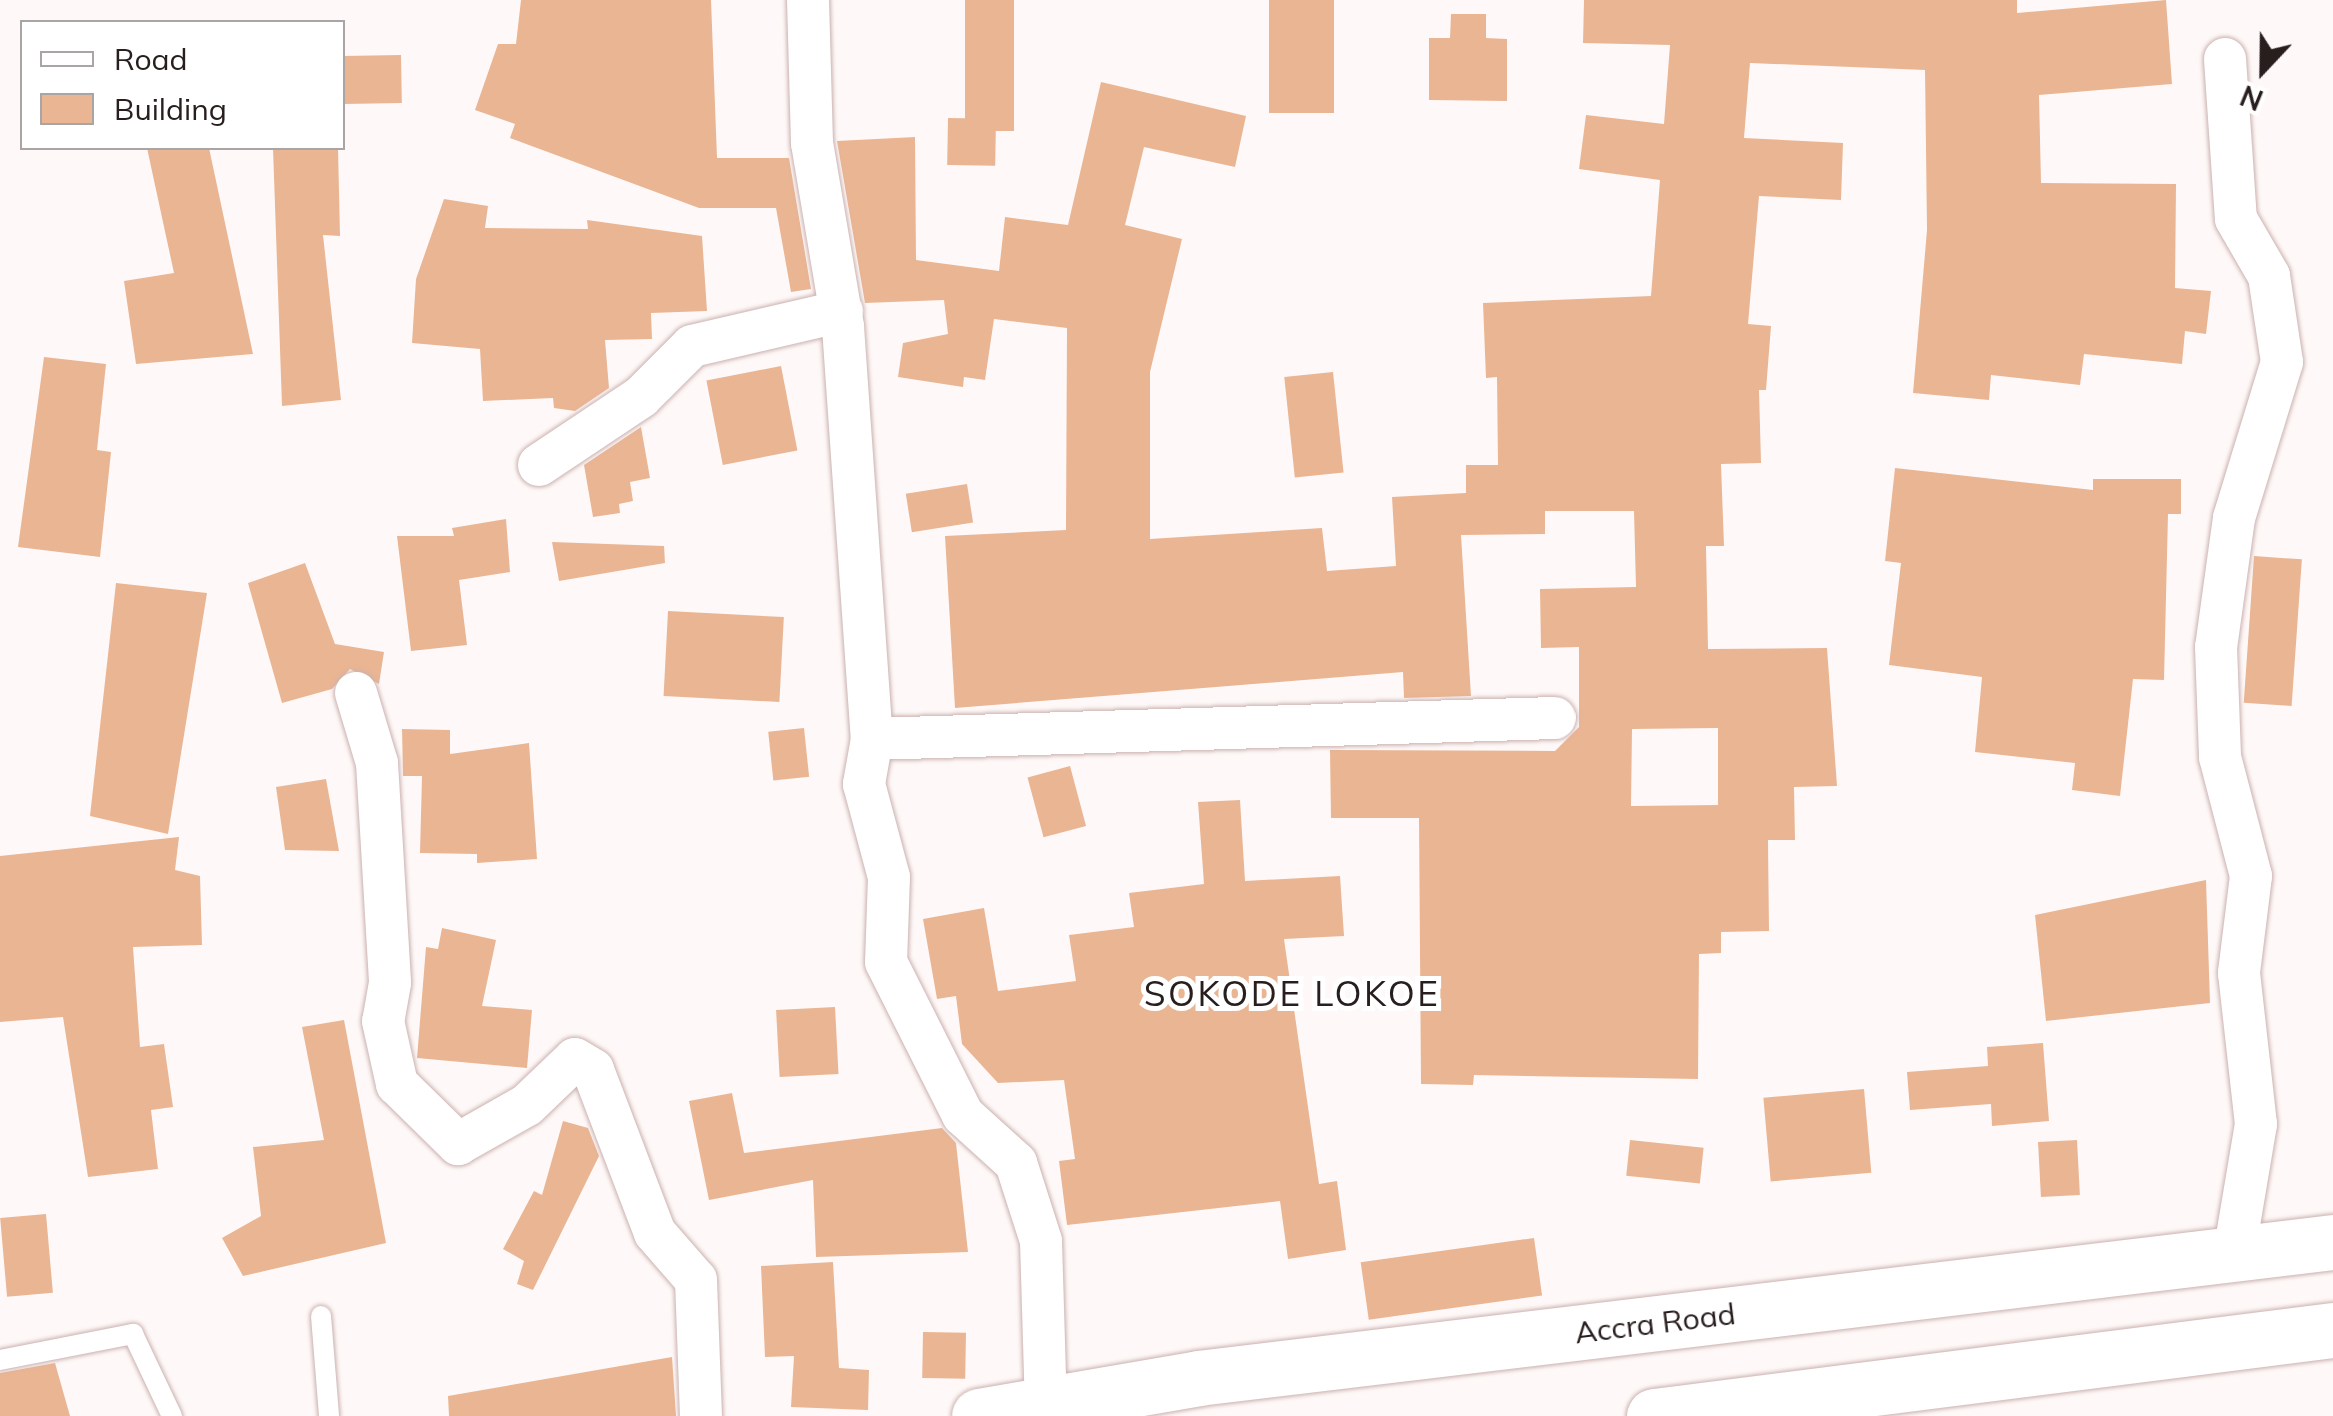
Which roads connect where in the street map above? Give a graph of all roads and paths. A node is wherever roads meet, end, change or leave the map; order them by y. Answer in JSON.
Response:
{"nodes":[{"id":1,"x":808,"y":0,"type":"edge"},
{"id":2,"x":2225,"y":59,"type":"dead end"},
{"id":3,"x":842,"y":311,"type":"junction"},
{"id":4,"x":539,"y":465,"type":"dead end"},
{"id":5,"x":356,"y":692,"type":"dead end"},
{"id":6,"x":1555,"y":718,"type":"dead end"},
{"id":7,"x":872,"y":739,"type":"junction"},
{"id":8,"x":2333,"y":1242,"type":"edge"},
{"id":9,"x":2234,"y":1254,"type":"junction"},
{"id":10,"x":321,"y":1316,"type":"dead end"},
{"id":11,"x":2333,"y":1330,"type":"edge"},
{"id":12,"x":0,"y":1360,"type":"edge"},
{"id":13,"x":1046,"y":1405,"type":"junction"},
{"id":14,"x":172,"y":1416,"type":"edge"},
{"id":15,"x":329,"y":1416,"type":"edge"},
{"id":16,"x":701,"y":1416,"type":"edge"},
{"id":17,"x":979,"y":1416,"type":"edge"},
{"id":18,"x":1654,"y":1416,"type":"edge"}],
"edges":[{"from":1,"to":3,"type":"street"},
{"from":2,"to":9,"type":"street"},
{"from":3,"to":4,"type":"street"},
{"from":3,"to":7,"type":"street"},
{"from":5,"to":16,"type":"street"},
{"from":6,"to":7,"type":"street"},
{"from":7,"to":13,"type":"street"},
{"from":8,"to":9,"type":"main road","name":"Accra Road"},
{"from":9,"to":13,"type":"main road","name":"Accra Road"},
{"from":10,"to":15,"type":"lane"},
{"from":11,"to":18,"type":"main road"},
{"from":12,"to":14,"type":"lane"},
{"from":13,"to":17,"type":"main road","name":"Accra Road"}]}
